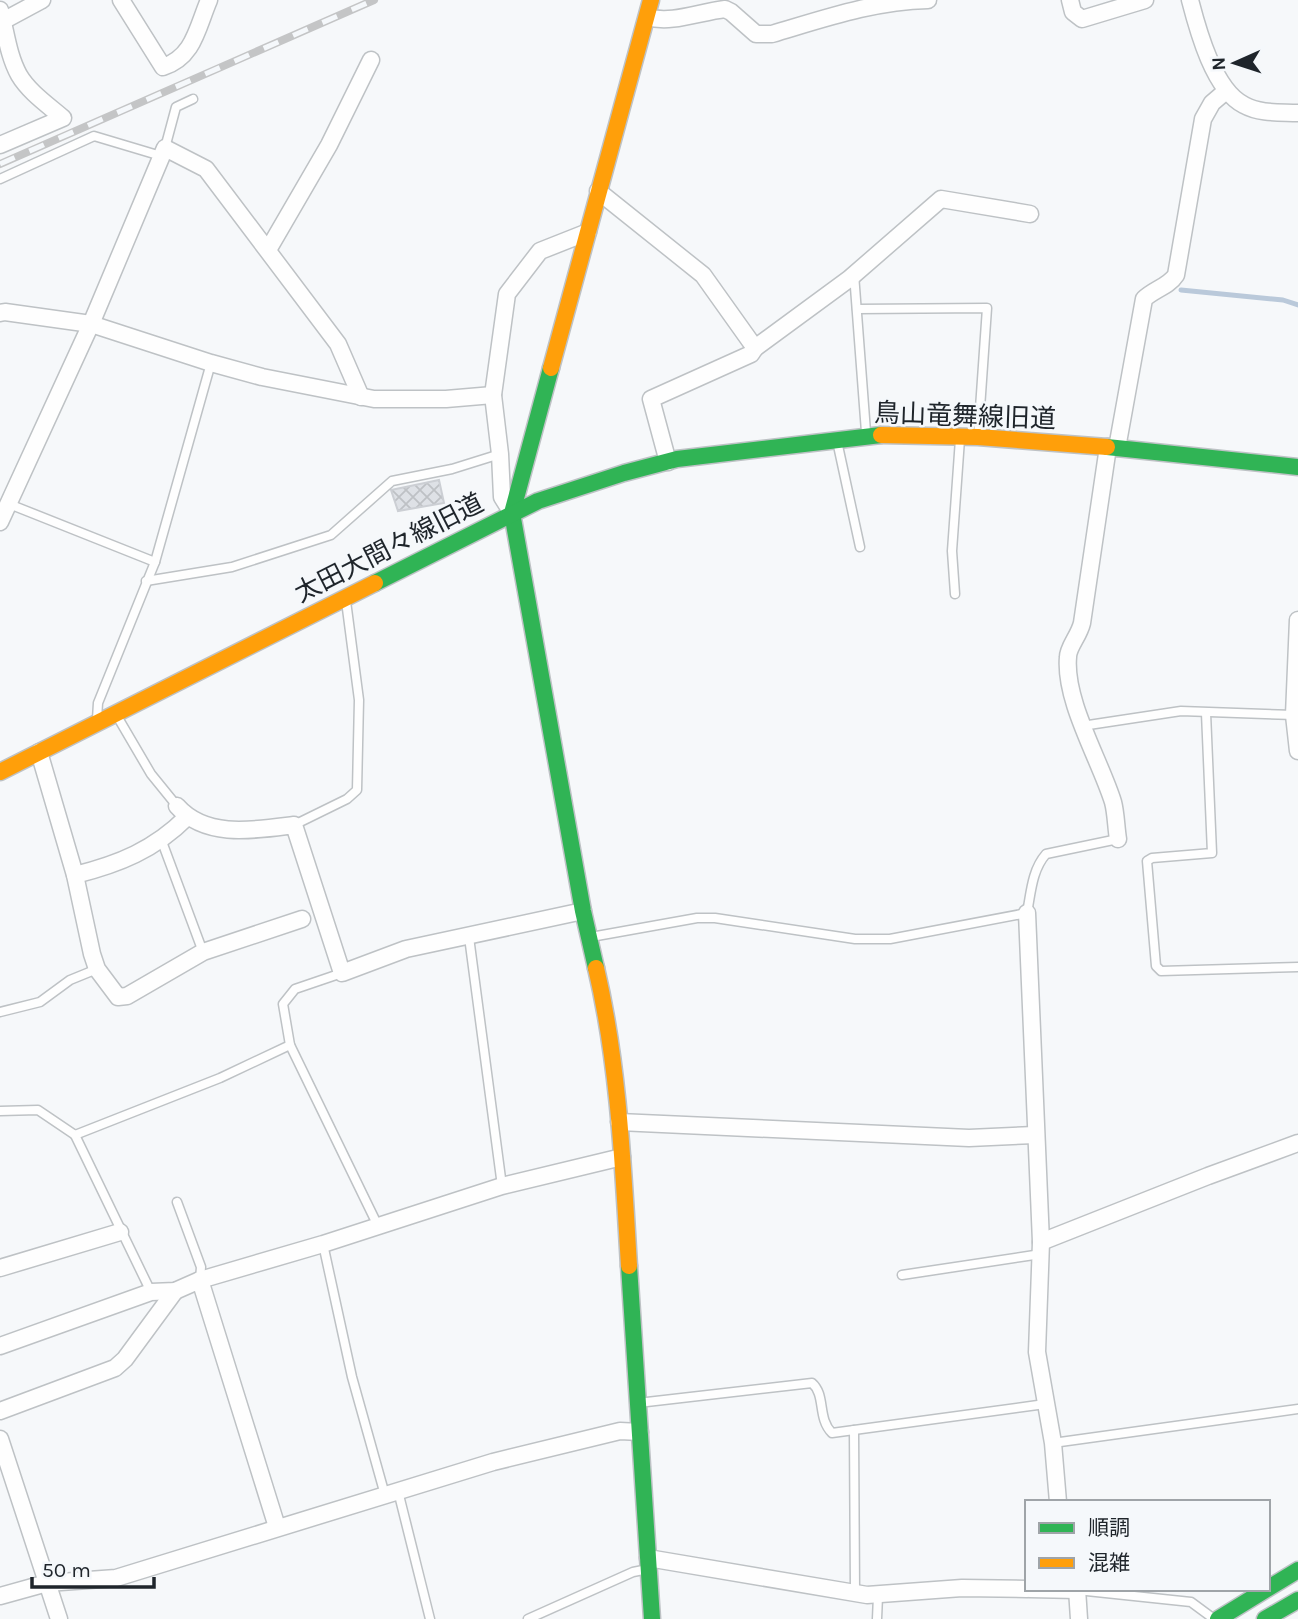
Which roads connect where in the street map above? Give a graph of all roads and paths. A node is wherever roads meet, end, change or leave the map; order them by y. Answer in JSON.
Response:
{"nodes":[{"id":1,"x":42,"y":0,"type":"edge"},
{"id":2,"x":121,"y":0,"type":"edge"},
{"id":3,"x":209,"y":0,"type":"edge"},
{"id":4,"x":651,"y":0,"type":"edge"},
{"id":5,"x":928,"y":0,"type":"edge"},
{"id":6,"x":1070,"y":0,"type":"edge"},
{"id":7,"x":1145,"y":0,"type":"edge"},
{"id":8,"x":1191,"y":0,"type":"edge"},
{"id":9,"x":1,"y":16,"type":"edge"},
{"id":10,"x":647,"y":17,"type":"junction"},
{"id":11,"x":371,"y":60,"type":"dead end"},
{"id":12,"x":1226,"y":91,"type":"junction"},
{"id":13,"x":193,"y":99,"type":"dead end"},
{"id":14,"x":1298,"y":113,"type":"edge"},
{"id":15,"x":0,"y":145,"type":"edge"},
{"id":16,"x":163,"y":152,"type":"junction"},
{"id":17,"x":0,"y":179,"type":"edge"},
{"id":18,"x":598,"y":191,"type":"junction"},
{"id":19,"x":1030,"y":214,"type":"dead end"},
{"id":20,"x":588,"y":232,"type":"junction"},
{"id":21,"x":268,"y":250,"type":"junction"},
{"id":22,"x":854,"y":274,"type":"junction"},
{"id":23,"x":856,"y":310,"type":"junction"},
{"id":24,"x":0,"y":313,"type":"edge"},
{"id":25,"x":91,"y":324,"type":"junction"},
{"id":26,"x":755,"y":348,"type":"junction"},
{"id":27,"x":211,"y":363,"type":"junction"},
{"id":28,"x":493,"y":395,"type":"junction"},
{"id":29,"x":361,"y":397,"type":"junction"},
{"id":30,"x":866,"y":435,"type":"junction"},
{"id":31,"x":960,"y":436,"type":"junction"},
{"id":32,"x":978,"y":437,"type":"junction"},
{"id":33,"x":837,"y":439,"type":"junction"},
{"id":34,"x":1112,"y":448,"type":"junction"},
{"id":35,"x":500,"y":454,"type":"junction"},
{"id":36,"x":668,"y":462,"type":"junction"},
{"id":37,"x":1298,"y":467,"type":"edge"},
{"id":38,"x":5,"y":504,"type":"edge"},
{"id":39,"x":512,"y":513,"type":"junction"},
{"id":40,"x":0,"y":522,"type":"edge"},
{"id":41,"x":860,"y":547,"type":"dead end"},
{"id":42,"x":155,"y":562,"type":"junction"},
{"id":43,"x":146,"y":581,"type":"junction"},
{"id":44,"x":955,"y":594,"type":"dead end"},
{"id":45,"x":345,"y":597,"type":"junction"},
{"id":46,"x":1298,"y":620,"type":"edge"},
{"id":47,"x":1206,"y":713,"type":"junction"},
{"id":48,"x":117,"y":714,"type":"junction"},
{"id":49,"x":1294,"y":715,"type":"junction"},
{"id":50,"x":96,"y":722,"type":"junction"},
{"id":51,"x":1082,"y":726,"type":"junction"},
{"id":52,"x":1298,"y":751,"type":"edge"},
{"id":53,"x":39,"y":752,"type":"junction"},
{"id":54,"x":0,"y":772,"type":"edge"},
{"id":55,"x":182,"y":812,"type":"junction"},
{"id":56,"x":294,"y":825,"type":"junction"},
{"id":57,"x":161,"y":839,"type":"junction"},
{"id":58,"x":1118,"y":839,"type":"joint"},
{"id":59,"x":75,"y":875,"type":"junction"},
{"id":60,"x":583,"y":911,"type":"junction"},
{"id":61,"x":324,"y":912,"type":"junction"},
{"id":62,"x":1027,"y":913,"type":"junction"},
{"id":63,"x":302,"y":919,"type":"joint"},
{"id":64,"x":469,"y":937,"type":"junction"},
{"id":65,"x":588,"y":937,"type":"junction"},
{"id":66,"x":203,"y":952,"type":"junction"},
{"id":67,"x":1298,"y":967,"type":"edge"},
{"id":68,"x":97,"y":968,"type":"junction"},
{"id":69,"x":342,"y":972,"type":"junction"},
{"id":70,"x":0,"y":1012,"type":"edge"},
{"id":71,"x":290,"y":1045,"type":"junction"},
{"id":72,"x":0,"y":1111,"type":"edge"},
{"id":73,"x":619,"y":1122,"type":"junction"},
{"id":74,"x":75,"y":1135,"type":"junction"},
{"id":75,"x":1035,"y":1135,"type":"junction"},
{"id":76,"x":1298,"y":1143,"type":"edge"},
{"id":77,"x":622,"y":1157,"type":"junction"},
{"id":78,"x":502,"y":1186,"type":"junction"},
{"id":79,"x":177,"y":1202,"type":"dead end"},
{"id":80,"x":377,"y":1226,"type":"junction"},
{"id":81,"x":120,"y":1232,"type":"junction"},
{"id":82,"x":323,"y":1244,"type":"junction"},
{"id":83,"x":1041,"y":1248,"type":"junction"},
{"id":84,"x":0,"y":1268,"type":"edge"},
{"id":85,"x":902,"y":1275,"type":"dead end"},
{"id":86,"x":201,"y":1280,"type":"junction"},
{"id":87,"x":174,"y":1291,"type":"junction"},
{"id":88,"x":150,"y":1292,"type":"junction"},
{"id":89,"x":0,"y":1346,"type":"edge"},
{"id":90,"x":638,"y":1403,"type":"junction"},
{"id":91,"x":1045,"y":1404,"type":"junction"},
{"id":92,"x":1298,"y":1409,"type":"edge"},
{"id":93,"x":0,"y":1411,"type":"edge"},
{"id":94,"x":854,"y":1430,"type":"junction"},
{"id":95,"x":640,"y":1432,"type":"junction"},
{"id":96,"x":0,"y":1438,"type":"edge"},
{"id":97,"x":1053,"y":1443,"type":"junction"},
{"id":98,"x":392,"y":1493,"type":"junction"},
{"id":99,"x":1058,"y":1500,"type":"edge"},
{"id":100,"x":277,"y":1527,"type":"junction"},
{"id":101,"x":649,"y":1563,"type":"junction"},
{"id":102,"x":1298,"y":1570,"type":"edge"},
{"id":103,"x":47,"y":1583,"type":"junction"},
{"id":104,"x":1025,"y":1589,"type":"edge"},
{"id":105,"x":1270,"y":1589,"type":"edge"},
{"id":106,"x":1077,"y":1591,"type":"edge"},
{"id":107,"x":1086,"y":1591,"type":"edge"},
{"id":108,"x":1266,"y":1591,"type":"edge"},
{"id":109,"x":855,"y":1593,"type":"junction"},
{"id":110,"x":878,"y":1596,"type":"junction"},
{"id":111,"x":0,"y":1597,"type":"edge"},
{"id":112,"x":1298,"y":1600,"type":"edge"},
{"id":113,"x":59,"y":1619,"type":"edge"},
{"id":114,"x":430,"y":1619,"type":"edge"},
{"id":115,"x":528,"y":1619,"type":"edge"},
{"id":116,"x":652,"y":1619,"type":"edge"},
{"id":117,"x":877,"y":1619,"type":"edge"},
{"id":118,"x":1079,"y":1619,"type":"edge"},
{"id":119,"x":1216,"y":1619,"type":"edge"},
{"id":120,"x":1265,"y":1619,"type":"edge"}],
"edges":[{"from":1,"to":9,"type":"street"},
{"from":2,"to":3,"type":"street"},
{"from":4,"to":10,"type":"street","name":"太田大間々線旧道"},
{"from":5,"to":10,"type":"street"},
{"from":6,"to":7,"type":"street"},
{"from":8,"to":12,"type":"street"},
{"from":9,"to":15,"type":"street"},
{"from":10,"to":18,"type":"street","name":"太田大間々線旧道"},
{"from":11,"to":21,"type":"street"},
{"from":12,"to":14,"type":"street"},
{"from":12,"to":34,"type":"street"},
{"from":13,"to":16,"type":"lane"},
{"from":16,"to":17,"type":"lane"},
{"from":16,"to":21,"type":"street"},
{"from":16,"to":25,"type":"street"},
{"from":18,"to":20,"type":"street","name":"太田大間々線旧道"},
{"from":18,"to":26,"type":"street"},
{"from":19,"to":22,"type":"street"},
{"from":20,"to":28,"type":"street"},
{"from":20,"to":39,"type":"street","name":"太田大間々線旧道"},
{"from":21,"to":29,"type":"street"},
{"from":22,"to":23,"type":"lane"},
{"from":22,"to":26,"type":"street"},
{"from":23,"to":30,"type":"lane"},
{"from":23,"to":32,"type":"lane"},
{"from":24,"to":25,"type":"street"},
{"from":25,"to":27,"type":"street"},
{"from":25,"to":38,"type":"street"},
{"from":26,"to":36,"type":"street"},
{"from":27,"to":29,"type":"street"},
{"from":27,"to":42,"type":"lane"},
{"from":28,"to":29,"type":"street"},
{"from":28,"to":35,"type":"street"},
{"from":30,"to":31,"type":"street","name":"鳥山竜舞線旧道"},
{"from":30,"to":33,"type":"street","name":"鳥山竜舞線旧道"},
{"from":31,"to":32,"type":"street","name":"鳥山竜舞線旧道"},
{"from":31,"to":44,"type":"lane"},
{"from":32,"to":34,"type":"street","name":"鳥山竜舞線旧道"},
{"from":33,"to":36,"type":"street","name":"鳥山竜舞線旧道"},
{"from":33,"to":41,"type":"lane"},
{"from":34,"to":37,"type":"street","name":"鳥山竜舞線旧道"},
{"from":34,"to":51,"type":"street"},
{"from":35,"to":39,"type":"street"},
{"from":35,"to":43,"type":"lane"},
{"from":36,"to":39,"type":"street","name":"鳥山竜舞線旧道"},
{"from":38,"to":40,"type":"street"},
{"from":38,"to":42,"type":"lane"},
{"from":39,"to":45,"type":"street","name":"太田大間々線旧道"},
{"from":39,"to":60,"type":"street"},
{"from":42,"to":43,"type":"lane"},
{"from":43,"to":50,"type":"lane"},
{"from":45,"to":48,"type":"street","name":"太田大間々線旧道"},
{"from":45,"to":56,"type":"lane"},
{"from":46,"to":49,"type":"street"},
{"from":47,"to":49,"type":"lane"},
{"from":47,"to":51,"type":"lane"},
{"from":47,"to":67,"type":"lane"},
{"from":48,"to":50,"type":"street","name":"太田大間々線旧道"},
{"from":48,"to":55,"type":"lane"},
{"from":49,"to":52,"type":"street"},
{"from":50,"to":53,"type":"street","name":"太田大間々線旧道"},
{"from":51,"to":58,"type":"street"},
{"from":53,"to":54,"type":"street","name":"太田大間々線旧道"},
{"from":53,"to":59,"type":"street"},
{"from":55,"to":56,"type":"street"},
{"from":55,"to":57,"type":"street"},
{"from":56,"to":61,"type":"street"},
{"from":57,"to":59,"type":"street"},
{"from":57,"to":66,"type":"lane"},
{"from":58,"to":62,"type":"lane"},
{"from":59,"to":68,"type":"street"},
{"from":60,"to":64,"type":"street"},
{"from":60,"to":65,"type":"street"},
{"from":61,"to":63,"type":"lane"},
{"from":61,"to":69,"type":"street"},
{"from":62,"to":65,"type":"lane"},
{"from":62,"to":75,"type":"street"},
{"from":63,"to":66,"type":"street"},
{"from":64,"to":69,"type":"street"},
{"from":64,"to":78,"type":"lane"},
{"from":65,"to":73,"type":"street"},
{"from":66,"to":68,"type":"street"},
{"from":68,"to":70,"type":"lane"},
{"from":69,"to":71,"type":"lane"},
{"from":71,"to":74,"type":"lane"},
{"from":71,"to":80,"type":"lane"},
{"from":72,"to":74,"type":"lane"},
{"from":73,"to":75,"type":"street"},
{"from":73,"to":77,"type":"street"},
{"from":74,"to":81,"type":"lane"},
{"from":75,"to":83,"type":"street"},
{"from":76,"to":83,"type":"street"},
{"from":77,"to":78,"type":"street"},
{"from":77,"to":90,"type":"street"},
{"from":78,"to":80,"type":"street"},
{"from":79,"to":86,"type":"lane"},
{"from":80,"to":82,"type":"street"},
{"from":81,"to":84,"type":"street"},
{"from":81,"to":88,"type":"lane"},
{"from":82,"to":86,"type":"street"},
{"from":82,"to":98,"type":"lane"},
{"from":83,"to":85,"type":"lane"},
{"from":83,"to":91,"type":"street"},
{"from":86,"to":87,"type":"street"},
{"from":86,"to":100,"type":"street"},
{"from":87,"to":88,"type":"street"},
{"from":87,"to":93,"type":"street"},
{"from":88,"to":89,"type":"street"},
{"from":90,"to":94,"type":"lane"},
{"from":90,"to":95,"type":"street"},
{"from":91,"to":94,"type":"lane"},
{"from":91,"to":97,"type":"street"},
{"from":92,"to":97,"type":"lane"},
{"from":94,"to":109,"type":"lane"},
{"from":95,"to":98,"type":"street"},
{"from":95,"to":101,"type":"street"},
{"from":96,"to":103,"type":"street"},
{"from":97,"to":99,"type":"street"},
{"from":98,"to":100,"type":"street"},
{"from":98,"to":114,"type":"lane"},
{"from":100,"to":103,"type":"street"},
{"from":101,"to":109,"type":"street"},
{"from":101,"to":115,"type":"lane"},
{"from":101,"to":116,"type":"street"},
{"from":102,"to":105,"type":"street"},
{"from":103,"to":111,"type":"street"},
{"from":103,"to":113,"type":"street"},
{"from":104,"to":110,"type":"street"},
{"from":106,"to":118,"type":"street"},
{"from":107,"to":119,"type":"lane"},
{"from":108,"to":119,"type":"street"},
{"from":109,"to":110,"type":"street"},
{"from":110,"to":117,"type":"lane"},
{"from":112,"to":120,"type":"street"}]}
